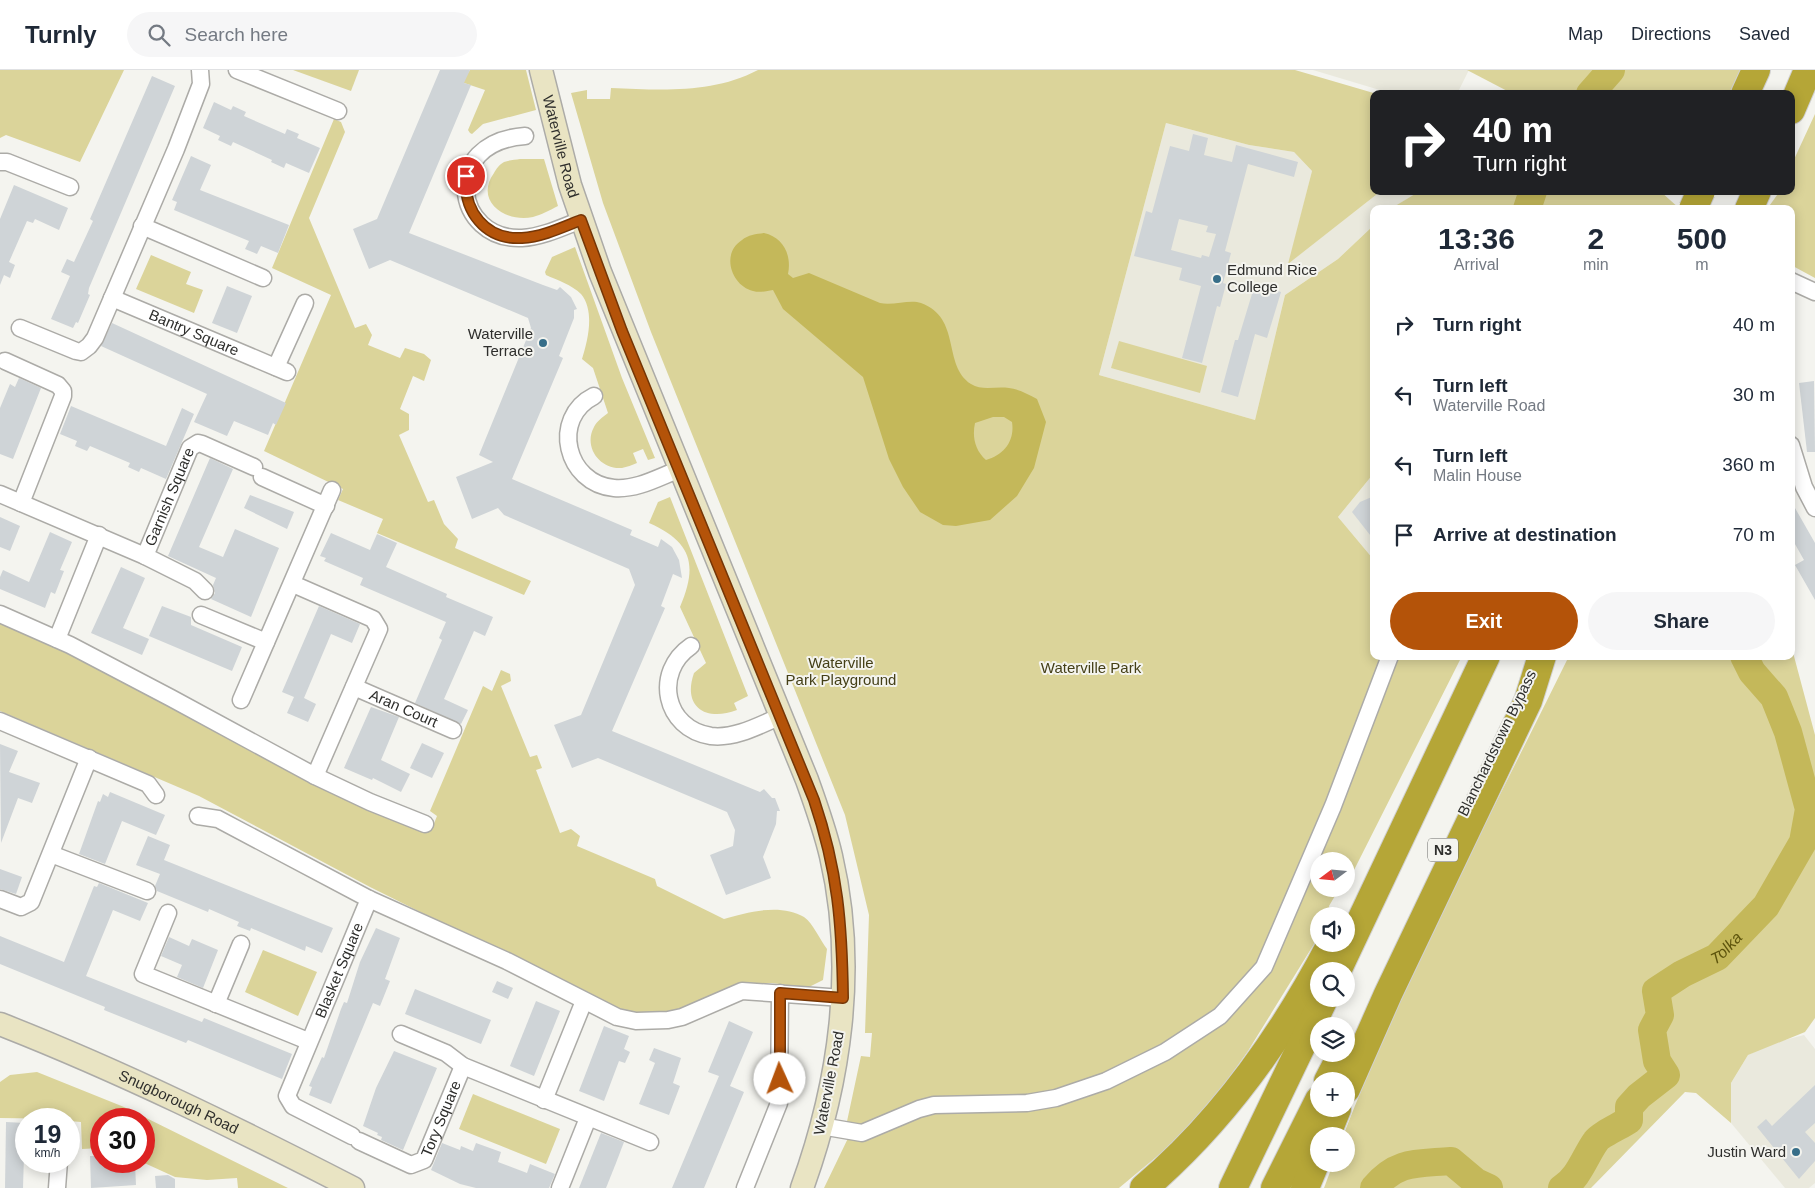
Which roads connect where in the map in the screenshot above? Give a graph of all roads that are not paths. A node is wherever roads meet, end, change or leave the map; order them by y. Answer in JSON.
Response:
{"nodes":[{"id":1,"x":200,"y":70,"type":"edge"},
{"id":2,"x":237,"y":70,"type":"edge"},
{"id":3,"x":541,"y":70,"type":"edge"},
{"id":4,"x":1750,"y":70,"type":"edge"},
{"id":5,"x":1756,"y":70,"type":"edge"},
{"id":6,"x":1808,"y":70,"type":"edge"},
{"id":7,"x":1745,"y":90,"type":"edge"},
{"id":8,"x":1746,"y":90,"type":"edge"},
{"id":9,"x":1795,"y":101,"type":"edge"},
{"id":10,"x":338,"y":111,"type":"dead end"},
{"id":11,"x":525,"y":136,"type":"dead end"},
{"id":12,"x":0,"y":162,"type":"edge"},
{"id":13,"x":70,"y":187,"type":"dead end"},
{"id":14,"x":1694,"y":195,"type":"edge"},
{"id":15,"x":1703,"y":205,"type":"edge"},
{"id":16,"x":581,"y":220,"type":"junction"},
{"id":17,"x":142,"y":226,"type":"junction"},
{"id":18,"x":263,"y":278,"type":"dead end"},
{"id":19,"x":1795,"y":284,"type":"edge"},
{"id":20,"x":1815,"y":292,"type":"edge"},
{"id":21,"x":112,"y":298,"type":"junction"},
{"id":22,"x":305,"y":303,"type":"dead end"},
{"id":23,"x":20,"y":328,"type":"dead end"},
{"id":24,"x":5,"y":361,"type":"dead end"},
{"id":25,"x":594,"y":396,"type":"dead end"},
{"id":26,"x":1795,"y":458,"type":"edge"},
{"id":27,"x":680,"y":469,"type":"junction"},
{"id":28,"x":332,"y":490,"type":"dead end"},
{"id":29,"x":0,"y":494,"type":"edge"},
{"id":30,"x":21,"y":503,"type":"junction"},
{"id":31,"x":326,"y":506,"type":"junction"},
{"id":32,"x":1815,"y":508,"type":"edge"},
{"id":33,"x":99,"y":535,"type":"junction"},
{"id":34,"x":145,"y":556,"type":"junction"},
{"id":35,"x":293,"y":584,"type":"junction"},
{"id":36,"x":205,"y":591,"type":"dead end"},
{"id":37,"x":0,"y":614,"type":"edge"},
{"id":38,"x":201,"y":615,"type":"dead end"},
{"id":39,"x":57,"y":639,"type":"junction"},
{"id":40,"x":266,"y":642,"type":"junction"},
{"id":41,"x":691,"y":646,"type":"dead end"},
{"id":42,"x":1388,"y":660,"type":"edge"},
{"id":43,"x":1484,"y":660,"type":"edge"},
{"id":44,"x":1539,"y":660,"type":"edge"},
{"id":45,"x":1540,"y":660,"type":"edge"},
{"id":46,"x":354,"y":687,"type":"junction"},
{"id":47,"x":241,"y":700,"type":"dead end"},
{"id":48,"x":1465,"y":703,"type":"junction"},
{"id":49,"x":781,"y":716,"type":"junction"},
{"id":50,"x":0,"y":721,"type":"edge"},
{"id":51,"x":452,"y":730,"type":"dead end"},
{"id":52,"x":89,"y":758,"type":"junction"},
{"id":53,"x":315,"y":776,"type":"junction"},
{"id":54,"x":156,"y":795,"type":"dead end"},
{"id":55,"x":198,"y":816,"type":"dead end"},
{"id":56,"x":425,"y":824,"type":"dead end"},
{"id":57,"x":51,"y":854,"type":"junction"},
{"id":58,"x":146,"y":892,"type":"dead end"},
{"id":59,"x":0,"y":899,"type":"edge"},
{"id":60,"x":368,"y":899,"type":"junction"},
{"id":61,"x":1351,"y":907,"type":"edge"},
{"id":62,"x":168,"y":913,"type":"dead end"},
{"id":63,"x":241,"y":944,"type":"dead end"},
{"id":64,"x":1326,"y":952,"type":"edge"},
{"id":65,"x":1341,"y":962,"type":"edge"},
{"id":66,"x":780,"y":993,"type":"junction"},
{"id":67,"x":843,"y":998,"type":"junction"},
{"id":68,"x":584,"y":1001,"type":"junction"},
{"id":69,"x":216,"y":1004,"type":"junction"},
{"id":70,"x":1320,"y":1007,"type":"edge"},
{"id":71,"x":0,"y":1024,"type":"edge"},
{"id":72,"x":1355,"y":1026,"type":"edge"},
{"id":73,"x":401,"y":1034,"type":"dead end"},
{"id":74,"x":308,"y":1041,"type":"junction"},
{"id":75,"x":463,"y":1066,"type":"junction"},
{"id":76,"x":1354,"y":1072,"type":"edge"},
{"id":77,"x":544,"y":1100,"type":"junction"},
{"id":78,"x":1310,"y":1117,"type":"edge"},
{"id":79,"x":588,"y":1118,"type":"junction"},
{"id":80,"x":821,"y":1126,"type":"junction"},
{"id":81,"x":356,"y":1139,"type":"joint"},
{"id":82,"x":650,"y":1142,"type":"dead end"},
{"id":83,"x":1312,"y":1172,"type":"edge"},
{"id":84,"x":58,"y":1173,"type":"edge"},
{"id":85,"x":57,"y":1188,"type":"edge"},
{"id":86,"x":353,"y":1188,"type":"edge"},
{"id":87,"x":560,"y":1188,"type":"edge"},
{"id":88,"x":745,"y":1188,"type":"edge"},
{"id":89,"x":802,"y":1188,"type":"edge"},
{"id":90,"x":1144,"y":1188,"type":"edge"},
{"id":91,"x":1233,"y":1188,"type":"edge"},
{"id":92,"x":1275,"y":1188,"type":"edge"},
{"id":93,"x":1305,"y":1188,"type":"edge"}],
"edges":[{"from":1,"to":17,"type":"street"},
{"from":2,"to":10,"type":"street"},
{"from":3,"to":16,"type":"street","name":"Waterville Road"},
{"from":4,"to":7,"type":"highway"},
{"from":5,"to":8,"type":"highway"},
{"from":6,"to":9,"type":"highway"},
{"from":11,"to":16,"type":"street"},
{"from":12,"to":13,"type":"street"},
{"from":14,"to":15,"type":"street"},
{"from":16,"to":27,"type":"street","name":"Waterville Road"},
{"from":17,"to":18,"type":"street"},
{"from":17,"to":21,"type":"street"},
{"from":19,"to":20,"type":"street"},
{"from":21,"to":22,"type":"street","name":"Bantry Square"},
{"from":21,"to":23,"type":"street"},
{"from":24,"to":30,"type":"street"},
{"from":25,"to":27,"type":"street"},
{"from":26,"to":32,"type":"street"},
{"from":27,"to":49,"type":"street","name":"Waterville Road"},
{"from":28,"to":31,"type":"street"},
{"from":29,"to":30,"type":"street","name":"Garnish Square"},
{"from":30,"to":33,"type":"street","name":"Garnish Square"},
{"from":31,"to":34,"type":"street","name":"Garnish Square"},
{"from":31,"to":35,"type":"street"},
{"from":33,"to":34,"type":"street","name":"Garnish Square"},
{"from":33,"to":39,"type":"street"},
{"from":34,"to":36,"type":"street","name":"Garnish Square"},
{"from":35,"to":40,"type":"street"},
{"from":35,"to":46,"type":"street","name":"Aran Court"},
{"from":37,"to":39,"type":"street"},
{"from":38,"to":40,"type":"street"},
{"from":39,"to":53,"type":"street"},
{"from":40,"to":47,"type":"street"},
{"from":41,"to":49,"type":"street"},
{"from":42,"to":80,"type":"street"},
{"from":43,"to":48,"type":"highway"},
{"from":44,"to":72,"type":"highway","name":"Blanchardstown Bypass","number":"N3"},
{"from":45,"to":76,"type":"highway"},
{"from":46,"to":51,"type":"street","name":"Aran Court"},
{"from":46,"to":53,"type":"street","name":"Aran Court"},
{"from":48,"to":61,"type":"highway"},
{"from":48,"to":65,"type":"highway"},
{"from":49,"to":67,"type":"street","name":"Waterville Road"},
{"from":50,"to":52,"type":"street"},
{"from":52,"to":54,"type":"street"},
{"from":52,"to":57,"type":"street"},
{"from":53,"to":56,"type":"street"},
{"from":55,"to":60,"type":"street"},
{"from":57,"to":58,"type":"street"},
{"from":57,"to":59,"type":"street"},
{"from":60,"to":68,"type":"street"},
{"from":60,"to":74,"type":"street","name":"Blasket Square"},
{"from":62,"to":69,"type":"street"},
{"from":63,"to":69,"type":"street"},
{"from":64,"to":90,"type":"highway"},
{"from":66,"to":67,"type":"street"},
{"from":66,"to":68,"type":"street"},
{"from":66,"to":88,"type":"street"},
{"from":67,"to":80,"type":"street","name":"Waterville Road"},
{"from":68,"to":77,"type":"street"},
{"from":69,"to":74,"type":"street"},
{"from":70,"to":91,"type":"highway"},
{"from":71,"to":86,"type":"street","name":"Snugborough Road"},
{"from":73,"to":75,"type":"street","name":"Tory Square"},
{"from":74,"to":81,"type":"street","name":"Blasket Square"},
{"from":75,"to":77,"type":"street","name":"Tory Square"},
{"from":75,"to":81,"type":"street","name":"Tory Square"},
{"from":77,"to":79,"type":"street","name":"Tory Square"},
{"from":78,"to":92,"type":"highway"},
{"from":79,"to":82,"type":"street","name":"Tory Square"},
{"from":79,"to":87,"type":"street"},
{"from":80,"to":89,"type":"street","name":"Waterville Road"},
{"from":83,"to":93,"type":"highway"},
{"from":84,"to":85,"type":"street"}]}
